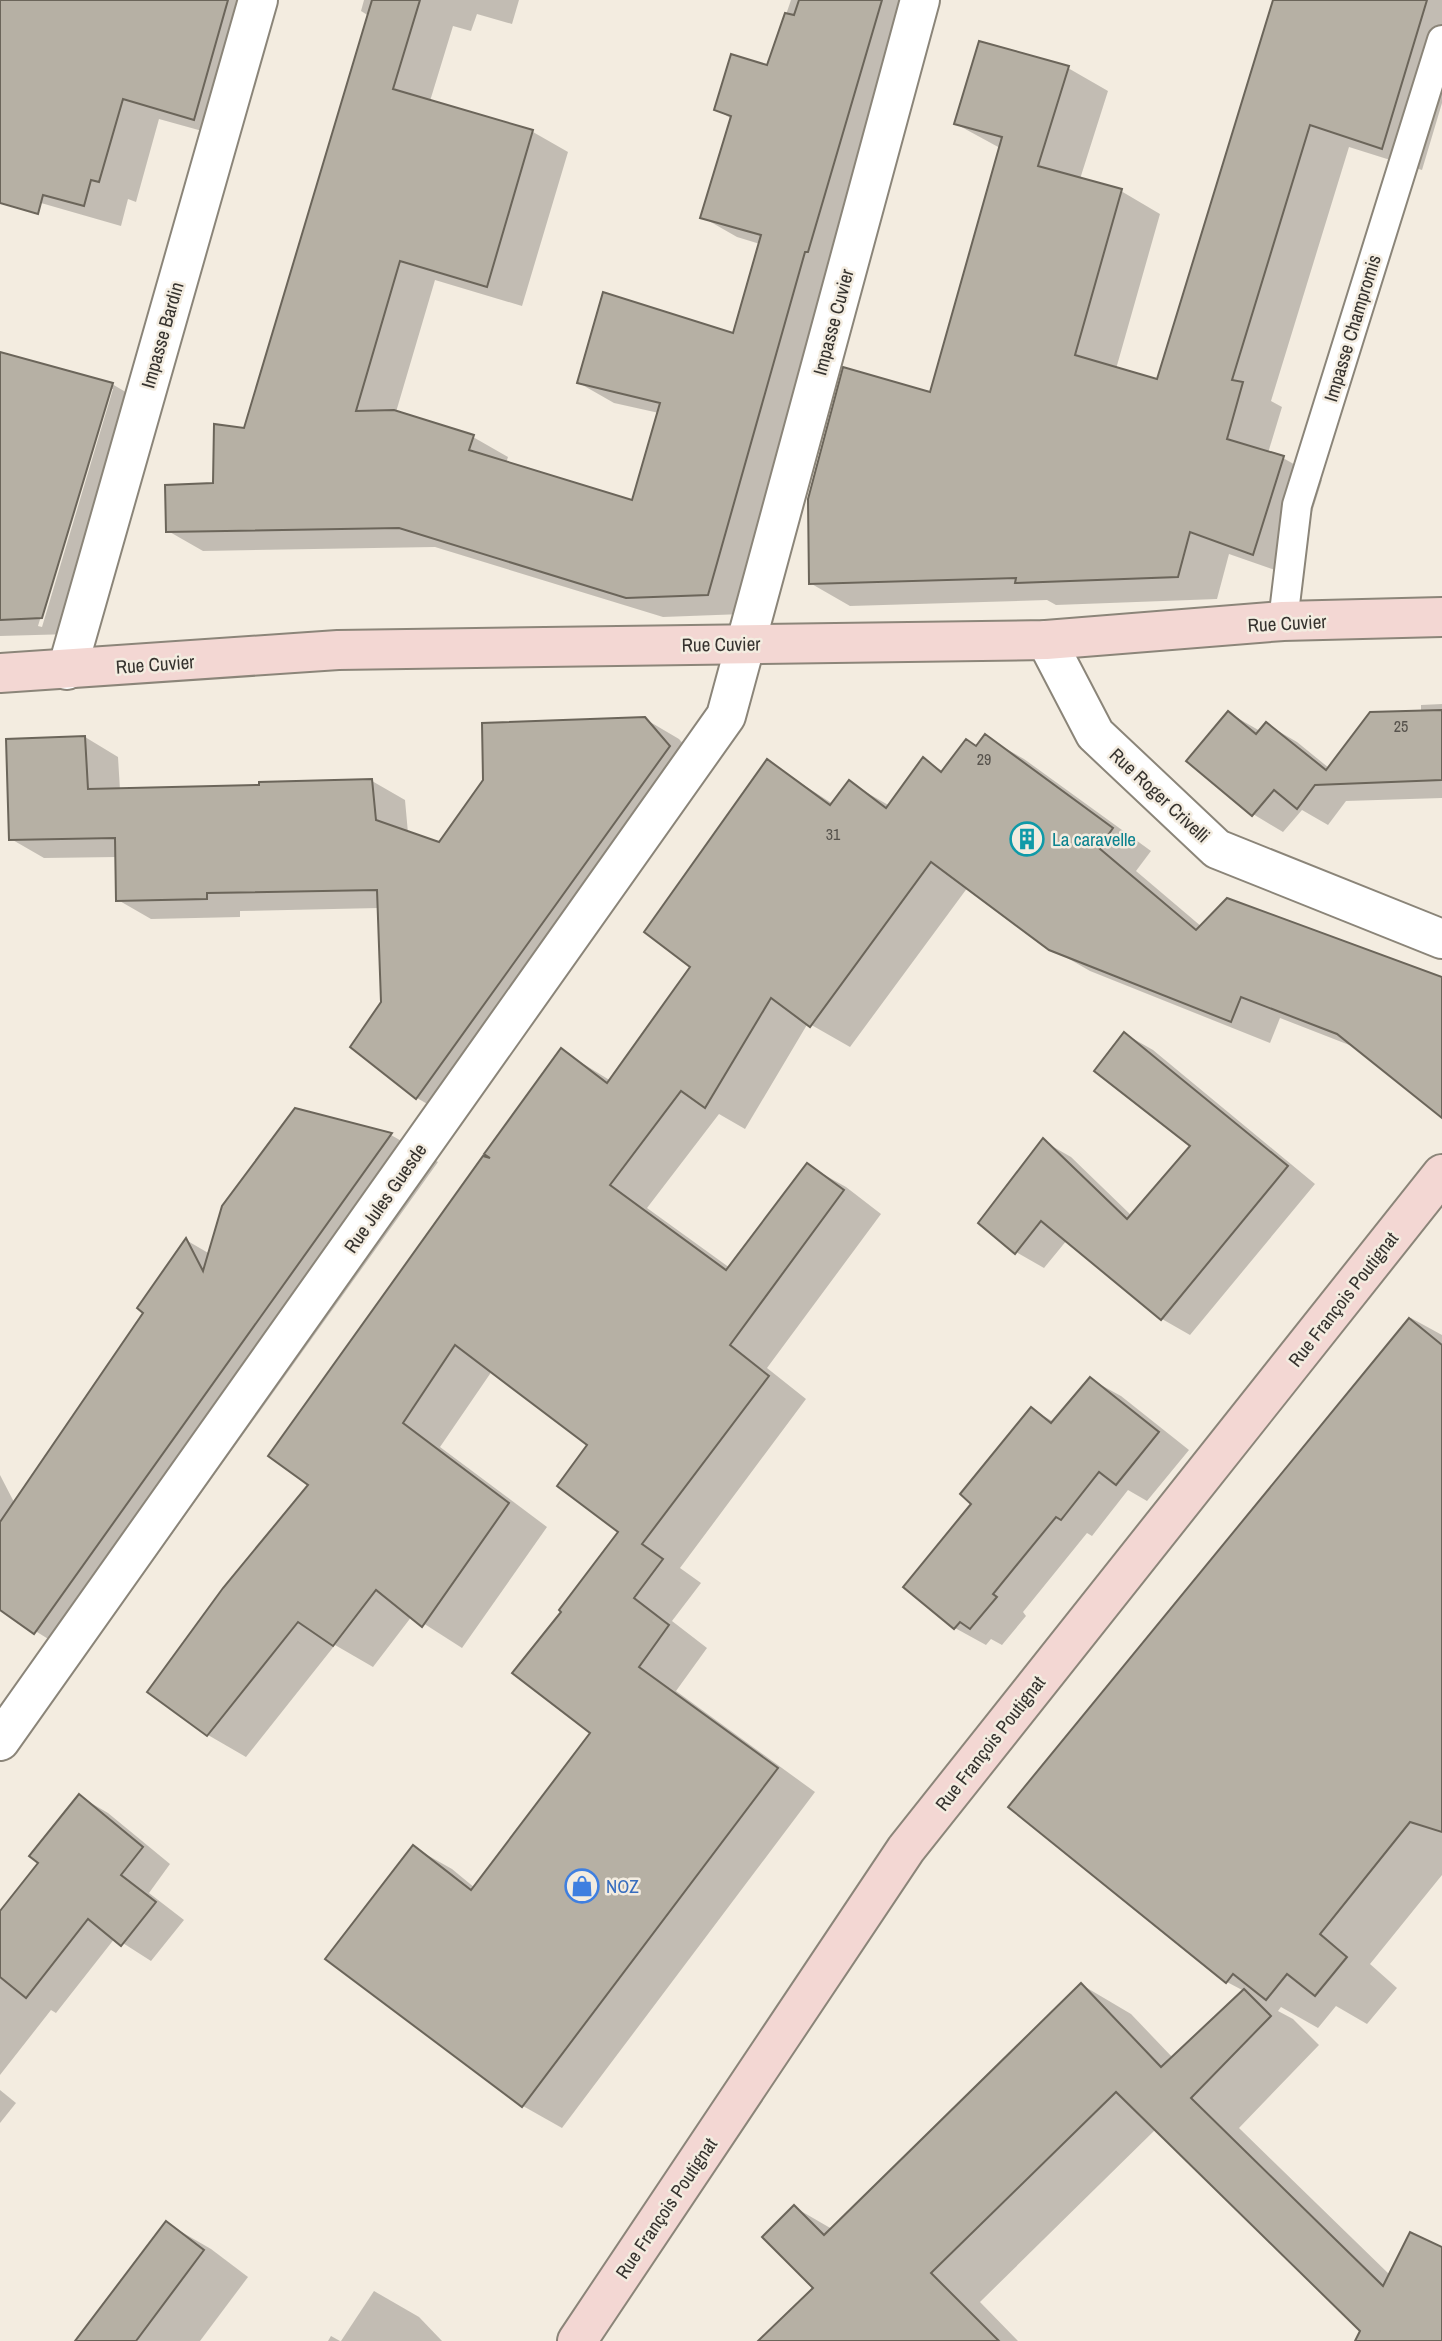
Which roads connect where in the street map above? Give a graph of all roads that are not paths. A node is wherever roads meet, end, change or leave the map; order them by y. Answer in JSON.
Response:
{"nodes":[{"id":1,"x":258,"y":0,"type":"edge"},
{"id":2,"x":920,"y":0,"type":"edge"},
{"id":3,"x":1442,"y":40,"type":"edge"},
{"id":4,"x":1442,"y":617,"type":"edge"},
{"id":5,"x":1283,"y":621,"type":"junction"},
{"id":6,"x":1046,"y":640,"type":"junction"},
{"id":7,"x":746,"y":643,"type":"junction"},
{"id":8,"x":67,"y":670,"type":"junction"},
{"id":9,"x":0,"y":673,"type":"edge"},
{"id":10,"x":1442,"y":939,"type":"edge"},
{"id":11,"x":1442,"y":1174,"type":"edge"},
{"id":12,"x":0,"y":1741,"type":"edge"},
{"id":13,"x":577,"y":2341,"type":"edge"}],
"edges":[{"from":1,"to":8,"type":"street","name":"Impasse Bardin"},
{"from":2,"to":7,"type":"street","name":"Impasse Cuvier"},
{"from":3,"to":5,"type":"lane","name":"Impasse Champromis"},
{"from":4,"to":5,"type":"street","name":"Rue Cuvier"},
{"from":5,"to":6,"type":"street","name":"Rue Cuvier"},
{"from":6,"to":7,"type":"street","name":"Rue Cuvier"},
{"from":6,"to":10,"type":"street","name":"Rue Roger Crivelli"},
{"from":7,"to":8,"type":"street","name":"Rue Cuvier"},
{"from":7,"to":12,"type":"street","name":"Rue Jules Guesde"},
{"from":8,"to":9,"type":"street","name":"Rue Cuvier"},
{"from":11,"to":13,"type":"street","name":"Rue François Poutignat"}]}
